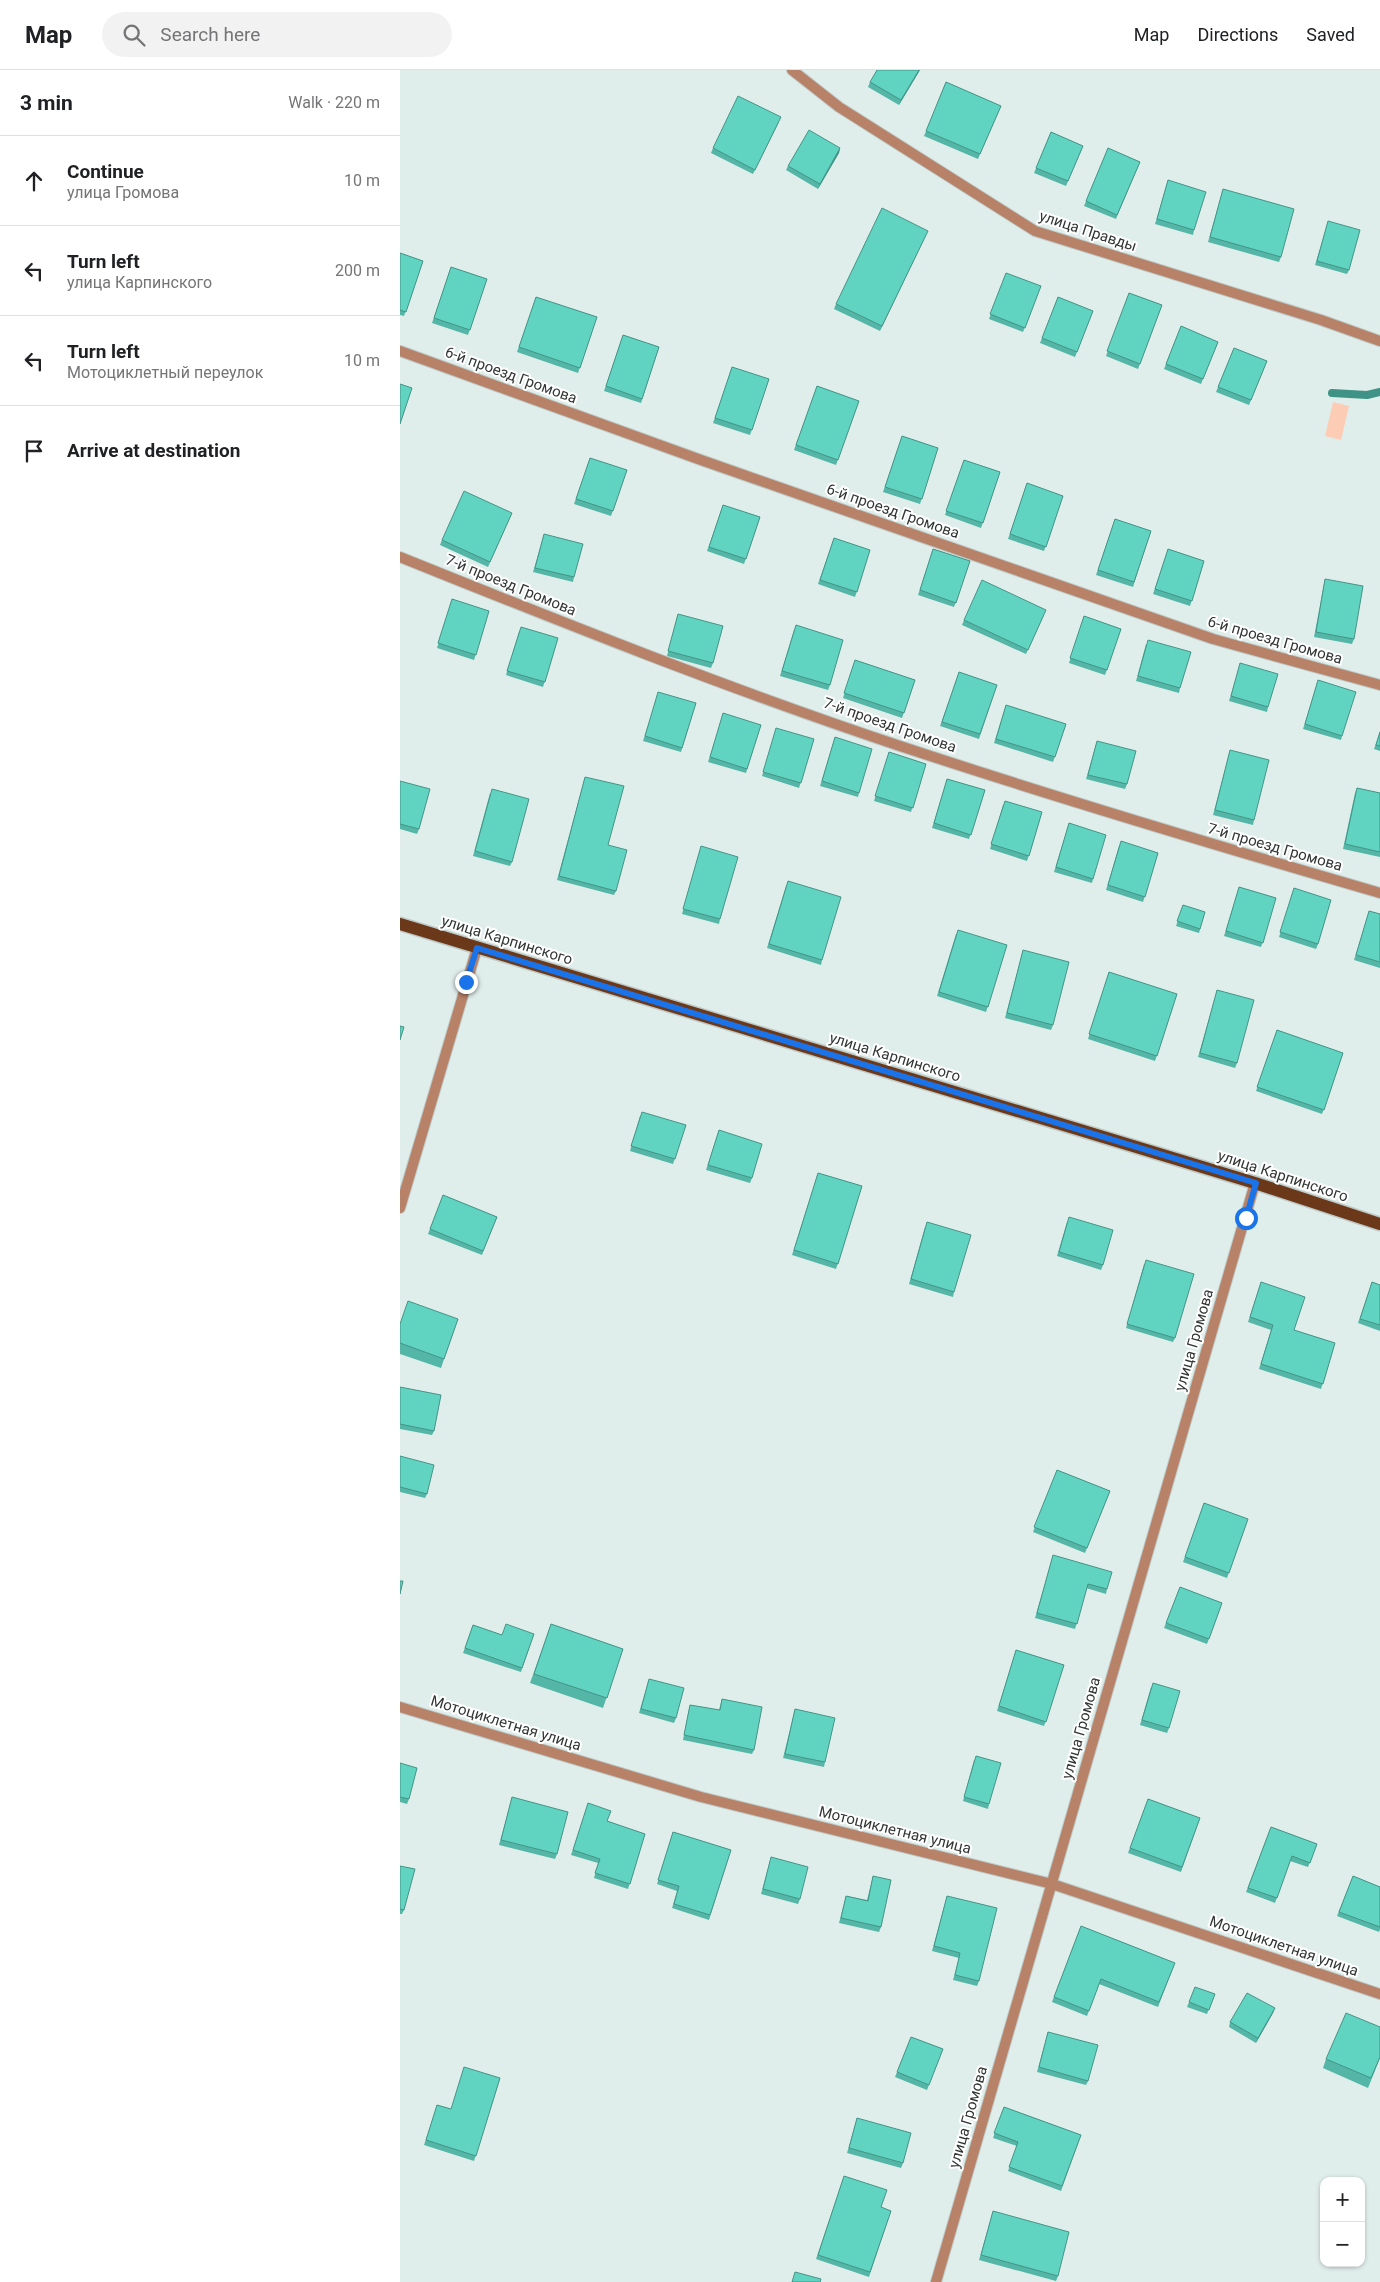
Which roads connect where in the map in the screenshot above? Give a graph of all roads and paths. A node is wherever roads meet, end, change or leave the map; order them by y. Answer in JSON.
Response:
{"nodes":[{"id":1,"x":792,"y":70,"type":"edge"},
{"id":2,"x":1380,"y":341,"type":"edge"},
{"id":3,"x":400,"y":351,"type":"edge"},
{"id":4,"x":400,"y":556,"type":"edge"},
{"id":5,"x":1380,"y":685,"type":"edge"},
{"id":6,"x":1380,"y":893,"type":"edge"},
{"id":7,"x":400,"y":924,"type":"edge"},
{"id":8,"x":477,"y":948,"type":"junction"},
{"id":9,"x":1256,"y":1183,"type":"junction"},
{"id":10,"x":400,"y":1208,"type":"edge"},
{"id":11,"x":1380,"y":1224,"type":"edge"},
{"id":12,"x":400,"y":1707,"type":"edge"},
{"id":13,"x":1052,"y":1884,"type":"junction"},
{"id":14,"x":1380,"y":1994,"type":"edge"},
{"id":15,"x":936,"y":2282,"type":"edge"}],
"edges":[{"from":1,"to":2,"type":"street","name":"улица Правды"},
{"from":3,"to":5,"type":"street","name":"6-й проезд Громова"},
{"from":4,"to":6,"type":"street","name":"7-й проезд Громова"},
{"from":7,"to":8,"type":"main road","name":"улица Карпинского"},
{"from":8,"to":9,"type":"main road","name":"улица Карпинского"},
{"from":8,"to":10,"type":"street"},
{"from":9,"to":11,"type":"main road","name":"улица Карпинского"},
{"from":9,"to":13,"type":"street","name":"улица Громова"},
{"from":12,"to":13,"type":"street","name":"Мотоциклетная улица"},
{"from":13,"to":14,"type":"street","name":"Мотоциклетная улица"},
{"from":13,"to":15,"type":"street","name":"улица Громова"}]}
